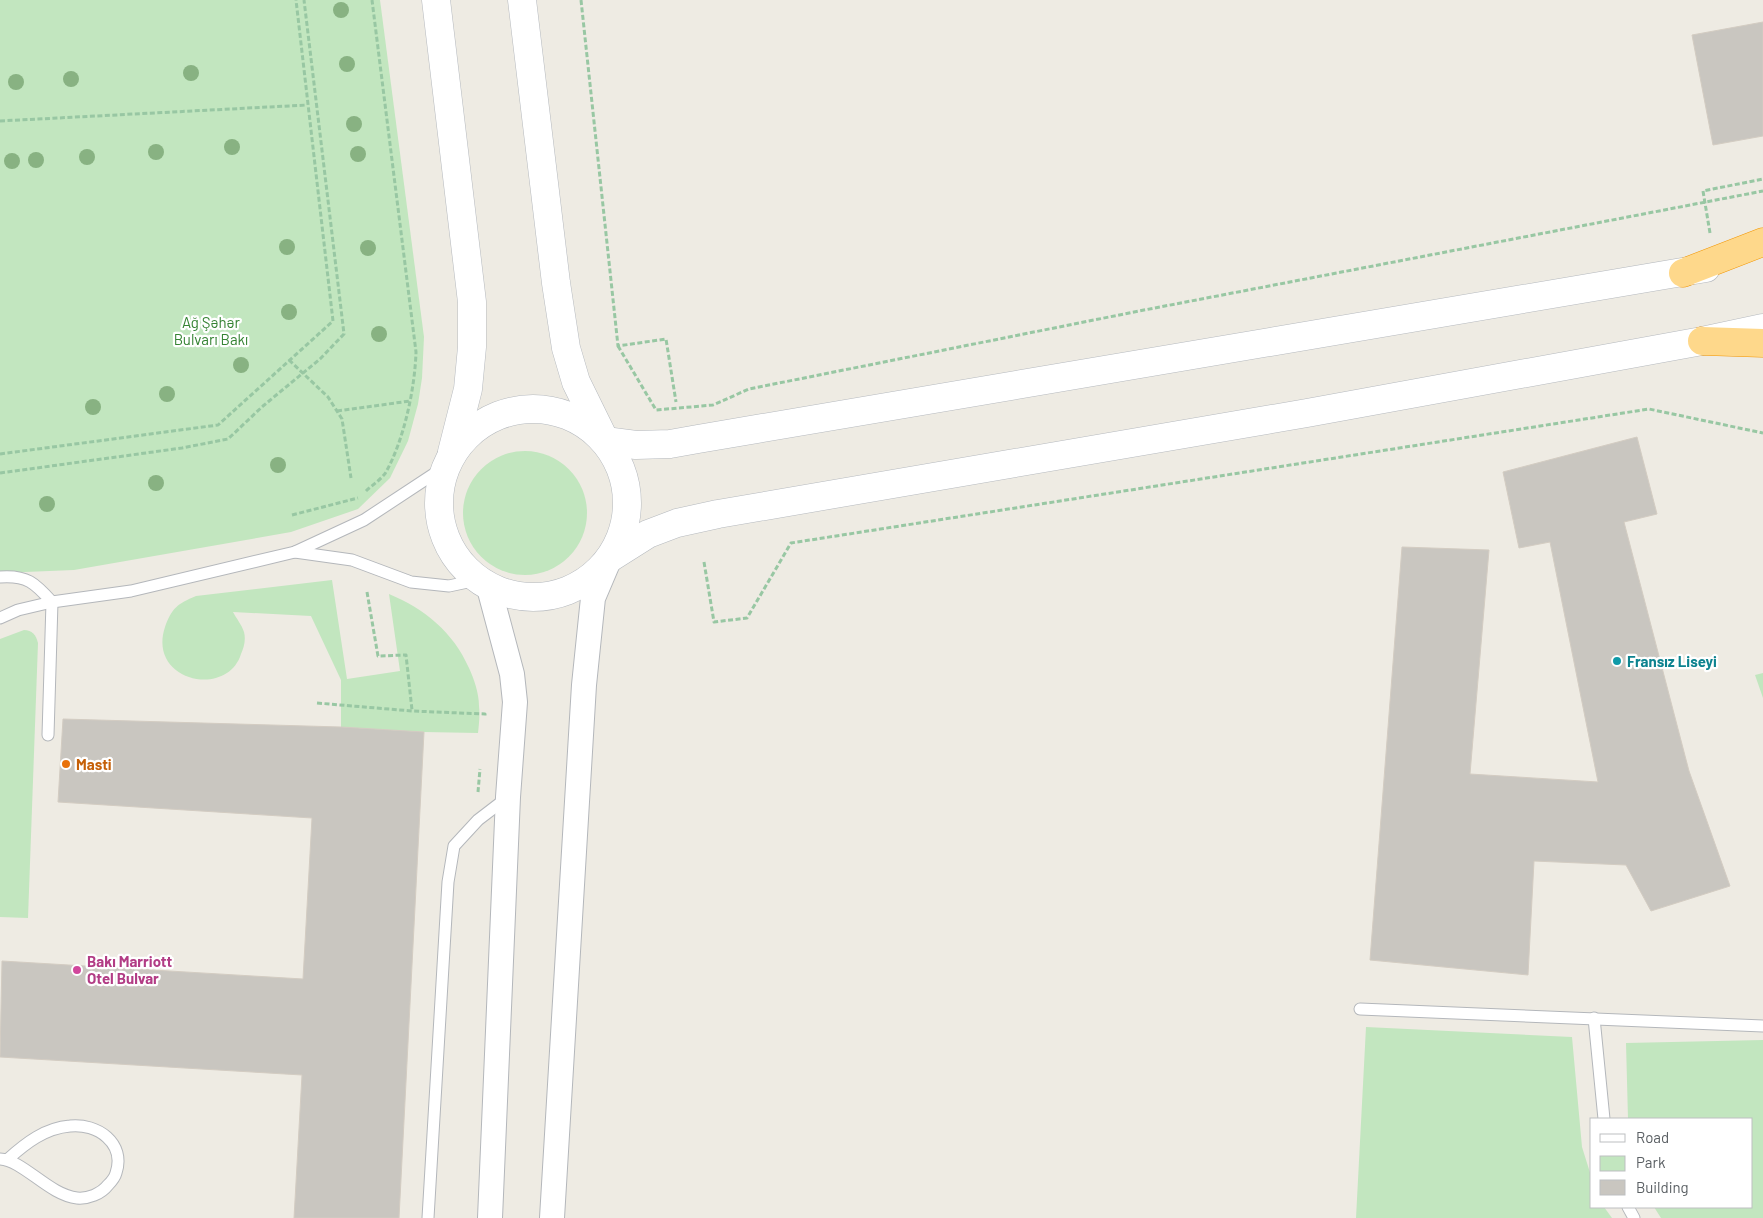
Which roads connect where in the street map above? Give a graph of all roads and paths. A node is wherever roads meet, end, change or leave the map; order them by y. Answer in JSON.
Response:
{"nodes":[{"id":1,"x":296,"y":0,"type":"edge"},
{"id":2,"x":304,"y":0,"type":"edge"},
{"id":3,"x":372,"y":0,"type":"edge"},
{"id":4,"x":436,"y":0,"type":"edge"},
{"id":5,"x":522,"y":0,"type":"edge"},
{"id":6,"x":581,"y":0,"type":"edge"},
{"id":7,"x":307,"y":104,"type":"junction"},
{"id":8,"x":0,"y":121,"type":"edge"},
{"id":9,"x":1763,"y":179,"type":"edge"},
{"id":10,"x":1763,"y":191,"type":"edge"},
{"id":11,"x":1705,"y":202,"type":"junction"},
{"id":12,"x":1763,"y":242,"type":"edge"},
{"id":13,"x":1763,"y":257,"type":"edge"},
{"id":14,"x":1683,"y":273,"type":"junction"},
{"id":15,"x":1763,"y":328,"type":"edge"},
{"id":16,"x":1702,"y":341,"type":"junction"},
{"id":17,"x":1763,"y":343,"type":"edge"},
{"id":18,"x":618,"y":346,"type":"junction"},
{"id":19,"x":289,"y":360,"type":"junction"},
{"id":20,"x":302,"y":373,"type":"junction"},
{"id":21,"x":410,"y":401,"type":"junction"},
{"id":22,"x":676,"y":402,"type":"dead end"},
{"id":23,"x":338,"y":411,"type":"junction"},
{"id":24,"x":1763,"y":433,"type":"edge"},
{"id":25,"x":605,"y":441,"type":"junction"},
{"id":26,"x":0,"y":454,"type":"edge"},
{"id":27,"x":449,"y":461,"type":"junction"},
{"id":28,"x":0,"y":473,"type":"edge"},
{"id":29,"x":351,"y":478,"type":"dead end"},
{"id":30,"x":365,"y":492,"type":"dead end"},
{"id":31,"x":359,"y":497,"type":"dead end"},
{"id":32,"x":292,"y":515,"type":"dead end"},
{"id":33,"x":295,"y":552,"type":"junction"},
{"id":34,"x":610,"y":558,"type":"junction"},
{"id":35,"x":704,"y":562,"type":"dead end"},
{"id":36,"x":0,"y":577,"type":"edge"},
{"id":37,"x":483,"y":584,"type":"junction"},
{"id":38,"x":367,"y":592,"type":"dead end"},
{"id":39,"x":52,"y":602,"type":"junction"},
{"id":40,"x":0,"y":618,"type":"edge"},
{"id":41,"x":317,"y":703,"type":"dead end"},
{"id":42,"x":412,"y":710,"type":"junction"},
{"id":43,"x":484,"y":723,"type":"dead end"},
{"id":44,"x":48,"y":735,"type":"dead end"},
{"id":45,"x":481,"y":760,"type":"dead end"},
{"id":46,"x":478,"y":798,"type":"dead end"},
{"id":47,"x":508,"y":798,"type":"junction"},
{"id":48,"x":1360,"y":1009,"type":"dead end"},
{"id":49,"x":1594,"y":1018,"type":"junction"},
{"id":50,"x":1763,"y":1026,"type":"edge"},
{"id":51,"x":1604,"y":1118,"type":"edge"},
{"id":52,"x":4,"y":1159,"type":"edge"},
{"id":53,"x":428,"y":1218,"type":"edge"},
{"id":54,"x":490,"y":1218,"type":"edge"},
{"id":55,"x":552,"y":1218,"type":"edge"}],
"edges":[{"from":1,"to":7,"type":"path"},
{"from":2,"to":20,"type":"path"},
{"from":3,"to":21,"type":"path"},
{"from":4,"to":27,"type":"main road"},
{"from":5,"to":25,"type":"main road"},
{"from":6,"to":18,"type":"path"},
{"from":7,"to":8,"type":"path"},
{"from":7,"to":19,"type":"path"},
{"from":9,"to":11,"type":"path"},
{"from":10,"to":11,"type":"path"},
{"from":11,"to":18,"type":"path"},
{"from":12,"to":14,"type":"highway"},
{"from":13,"to":14,"type":"main road"},
{"from":14,"to":25,"type":"main road"},
{"from":15,"to":16,"type":"main road"},
{"from":16,"to":17,"type":"highway"},
{"from":16,"to":34,"type":"main road"},
{"from":18,"to":22,"type":"path"},
{"from":19,"to":20,"type":"path"},
{"from":19,"to":26,"type":"path"},
{"from":20,"to":23,"type":"path"},
{"from":20,"to":28,"type":"path"},
{"from":21,"to":23,"type":"path"},
{"from":21,"to":30,"type":"path"},
{"from":23,"to":29,"type":"path"},
{"from":24,"to":35,"type":"path"},
{"from":25,"to":27,"type":"main road"},
{"from":25,"to":34,"type":"main road"},
{"from":27,"to":33,"type":"lane"},
{"from":27,"to":37,"type":"main road"},
{"from":31,"to":32,"type":"path"},
{"from":33,"to":37,"type":"lane"},
{"from":33,"to":39,"type":"lane"},
{"from":34,"to":37,"type":"main road"},
{"from":34,"to":55,"type":"street"},
{"from":36,"to":39,"type":"lane"},
{"from":37,"to":47,"type":"street"},
{"from":38,"to":42,"type":"path"},
{"from":39,"to":40,"type":"lane"},
{"from":39,"to":44,"type":"lane"},
{"from":41,"to":42,"type":"path"},
{"from":42,"to":43,"type":"path"},
{"from":45,"to":46,"type":"path"},
{"from":47,"to":53,"type":"lane"},
{"from":47,"to":54,"type":"street"},
{"from":48,"to":49,"type":"lane"},
{"from":49,"to":50,"type":"lane"},
{"from":49,"to":51,"type":"lane"},
{"from":52,"to":52,"type":"lane"}]}
